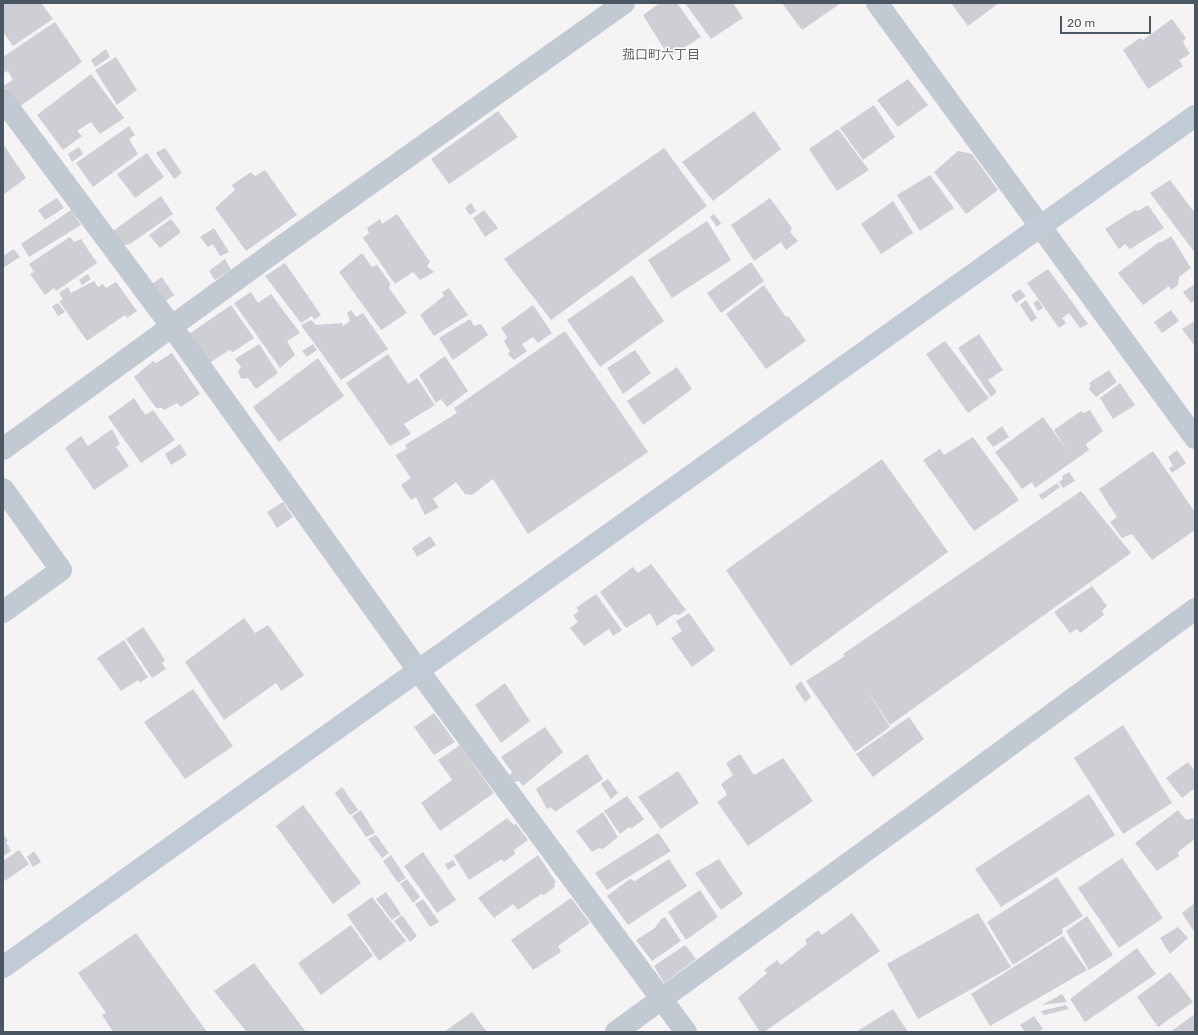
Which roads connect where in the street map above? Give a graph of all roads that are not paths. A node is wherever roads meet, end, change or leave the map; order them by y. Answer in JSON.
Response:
{"nodes":[{"id":1,"x":624,"y":3,"type":"edge"},
{"id":2,"x":877,"y":3,"type":"edge"},
{"id":3,"x":3,"y":100,"type":"edge"},
{"id":4,"x":1195,"y":116,"type":"edge"},
{"id":5,"x":1040,"y":226,"type":"junction"},
{"id":6,"x":172,"y":327,"type":"junction"},
{"id":7,"x":1195,"y":438,"type":"edge"},
{"id":8,"x":3,"y":449,"type":"edge"},
{"id":9,"x":3,"y":489,"type":"edge"},
{"id":10,"x":1195,"y":609,"type":"edge"},
{"id":11,"x":3,"y":612,"type":"edge"},
{"id":12,"x":418,"y":670,"type":"junction"},
{"id":13,"x":3,"y":967,"type":"edge"},
{"id":14,"x":662,"y":998,"type":"junction"},
{"id":15,"x":616,"y":1032,"type":"edge"},
{"id":16,"x":686,"y":1032,"type":"edge"}],
"edges":[{"from":1,"to":6,"type":"street"},
{"from":2,"to":5,"type":"street"},
{"from":3,"to":6,"type":"street"},
{"from":4,"to":5,"type":"street"},
{"from":5,"to":7,"type":"street"},
{"from":5,"to":12,"type":"street"},
{"from":6,"to":8,"type":"street"},
{"from":6,"to":12,"type":"street"},
{"from":9,"to":11,"type":"street"},
{"from":10,"to":14,"type":"street"},
{"from":12,"to":13,"type":"street"},
{"from":12,"to":14,"type":"street"},
{"from":14,"to":15,"type":"street"},
{"from":14,"to":16,"type":"street"}]}
